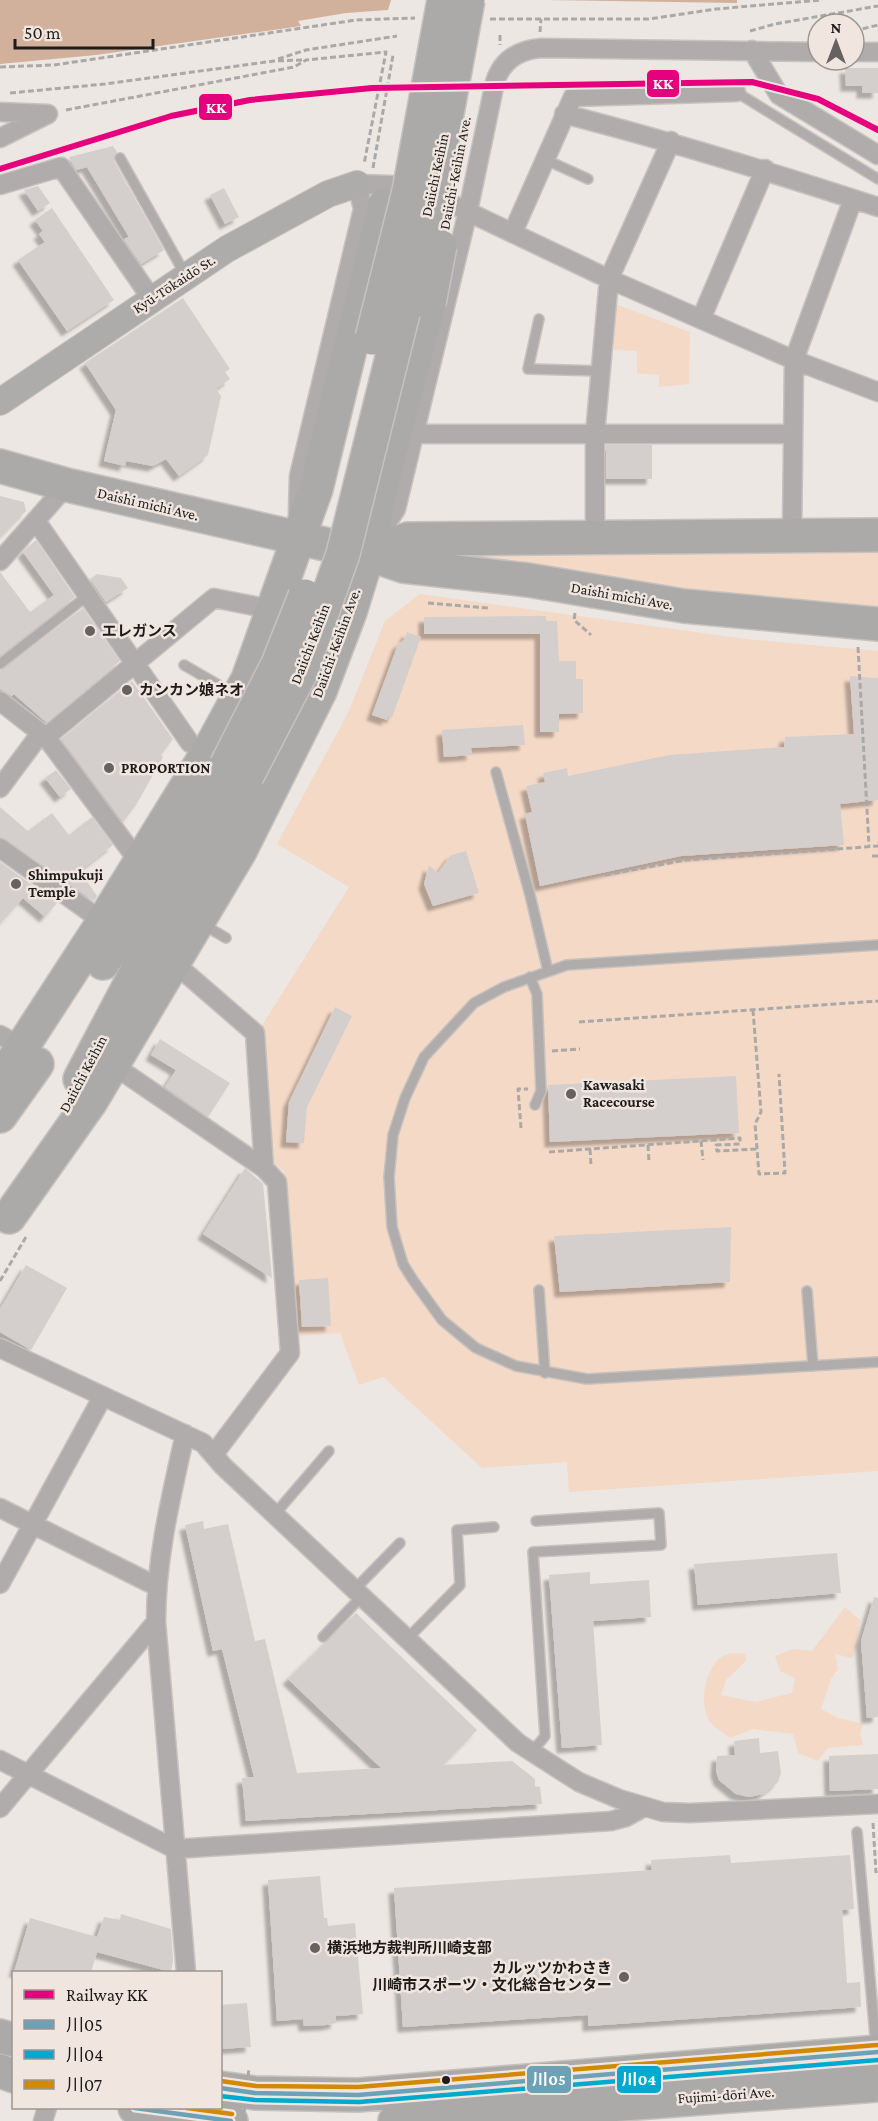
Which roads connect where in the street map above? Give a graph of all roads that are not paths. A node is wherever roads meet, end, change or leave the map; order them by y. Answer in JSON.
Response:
{"nodes":[{"id":1,"x":430,"y":6,"type":"edge"},
{"id":2,"x":479,"y":6,"type":"edge"},
{"id":3,"x":748,"y":41,"type":"junction"},
{"id":4,"x":806,"y":50,"type":"edge"},
{"id":5,"x":736,"y":92,"type":"joint"},
{"id":6,"x":0,"y":112,"type":"edge"},
{"id":7,"x":564,"y":114,"type":"junction"},
{"id":8,"x":0,"y":138,"type":"edge"},
{"id":9,"x":671,"y":141,"type":"junction"},
{"id":10,"x":878,"y":155,"type":"edge"},
{"id":11,"x":120,"y":158,"type":"dead end"},
{"id":12,"x":544,"y":159,"type":"junction"},
{"id":13,"x":765,"y":169,"type":"junction"},
{"id":14,"x":364,"y":175,"type":"junction"},
{"id":15,"x":588,"y":179,"type":"dead end"},
{"id":16,"x":878,"y":179,"type":"edge"},
{"id":17,"x":0,"y":184,"type":"edge"},
{"id":18,"x":853,"y":199,"type":"junction"},
{"id":19,"x":878,"y":207,"type":"edge"},
{"id":20,"x":468,"y":211,"type":"junction"},
{"id":21,"x":513,"y":232,"type":"junction"},
{"id":22,"x":186,"y":276,"type":"junction"},
{"id":23,"x":609,"y":279,"type":"junction"},
{"id":24,"x":151,"y":298,"type":"junction"},
{"id":25,"x":701,"y":319,"type":"junction"},
{"id":26,"x":539,"y":320,"type":"dead end"},
{"id":27,"x":794,"y":360,"type":"junction"},
{"id":28,"x":601,"y":371,"type":"junction"},
{"id":29,"x":878,"y":392,"type":"edge"},
{"id":30,"x":0,"y":402,"type":"edge"},
{"id":31,"x":415,"y":434,"type":"junction"},
{"id":32,"x":595,"y":434,"type":"junction"},
{"id":33,"x":792,"y":434,"type":"junction"},
{"id":34,"x":0,"y":466,"type":"edge"},
{"id":35,"x":67,"y":485,"type":"junction"},
{"id":36,"x":36,"y":521,"type":"junction"},
{"id":37,"x":878,"y":535,"type":"edge"},
{"id":38,"x":792,"y":536,"type":"junction"},
{"id":39,"x":595,"y":537,"type":"junction"},
{"id":40,"x":298,"y":539,"type":"junction"},
{"id":41,"x":368,"y":554,"type":"junction"},
{"id":42,"x":0,"y":561,"type":"edge"},
{"id":43,"x":87,"y":596,"type":"junction"},
{"id":44,"x":275,"y":610,"type":"junction"},
{"id":45,"x":868,"y":633,"type":"edge"},
{"id":46,"x":0,"y":664,"type":"edge"},
{"id":47,"x":184,"y":665,"type":"dead end"},
{"id":48,"x":135,"y":666,"type":"junction"},
{"id":49,"x":238,"y":697,"type":"junction"},
{"id":50,"x":0,"y":701,"type":"edge"},
{"id":51,"x":43,"y":736,"type":"junction"},
{"id":52,"x":190,"y":743,"type":"dead end"},
{"id":53,"x":237,"y":771,"type":"junction"},
{"id":54,"x":496,"y":772,"type":"dead end"},
{"id":55,"x":0,"y":788,"type":"edge"},
{"id":56,"x":0,"y":848,"type":"edge"},
{"id":57,"x":139,"y":862,"type":"junction"},
{"id":58,"x":198,"y":921,"type":"junction"},
{"id":59,"x":102,"y":924,"type":"junction"},
{"id":60,"x":226,"y":938,"type":"dead end"},
{"id":61,"x":878,"y":945,"type":"edge"},
{"id":62,"x":173,"y":962,"type":"junction"},
{"id":63,"x":548,"y":971,"type":"junction"},
{"id":64,"x":530,"y":977,"type":"junction"},
{"id":65,"x":11,"y":1041,"type":"edge"},
{"id":66,"x":113,"y":1065,"type":"junction"},
{"id":67,"x":0,"y":1081,"type":"edge"},
{"id":68,"x":535,"y":1105,"type":"dead end"},
{"id":69,"x":0,"y":1116,"type":"edge"},
{"id":70,"x":264,"y":1168,"type":"junction"},
{"id":71,"x":4,"y":1224,"type":"edge"},
{"id":72,"x":539,"y":1290,"type":"dead end"},
{"id":73,"x":807,"y":1291,"type":"dead end"},
{"id":74,"x":0,"y":1348,"type":"edge"},
{"id":75,"x":878,"y":1362,"type":"edge"},
{"id":76,"x":813,"y":1366,"type":"junction"},
{"id":77,"x":545,"y":1373,"type":"junction"},
{"id":78,"x":103,"y":1396,"type":"junction"},
{"id":79,"x":185,"y":1434,"type":"junction"},
{"id":80,"x":330,"y":1451,"type":"dead end"},
{"id":81,"x":214,"y":1454,"type":"junction"},
{"id":82,"x":0,"y":1508,"type":"edge"},
{"id":83,"x":275,"y":1514,"type":"junction"},
{"id":84,"x":536,"y":1521,"type":"dead end"},
{"id":85,"x":32,"y":1525,"type":"junction"},
{"id":86,"x":494,"y":1527,"type":"dead end"},
{"id":87,"x":400,"y":1543,"type":"dead end"},
{"id":88,"x":0,"y":1584,"type":"edge"},
{"id":89,"x":156,"y":1586,"type":"junction"},
{"id":90,"x":359,"y":1592,"type":"junction"},
{"id":91,"x":156,"y":1622,"type":"junction"},
{"id":92,"x":323,"y":1637,"type":"dead end"},
{"id":93,"x":407,"y":1639,"type":"junction"},
{"id":94,"x":531,"y":1753,"type":"junction"},
{"id":95,"x":0,"y":1760,"type":"edge"},
{"id":96,"x":29,"y":1774,"type":"junction"},
{"id":97,"x":875,"y":1804,"type":"edge"},
{"id":98,"x":644,"y":1807,"type":"junction"},
{"id":99,"x":0,"y":1809,"type":"edge"},
{"id":100,"x":858,"y":1832,"type":"dead end"},
{"id":101,"x":175,"y":1849,"type":"junction"},
{"id":102,"x":186,"y":1971,"type":"edge"},
{"id":103,"x":877,"y":2052,"type":"edge"},
{"id":104,"x":878,"y":2085,"type":"edge"},
{"id":105,"x":222,"y":2088,"type":"edge"},
{"id":106,"x":144,"y":2109,"type":"edge"},
{"id":107,"x":196,"y":2115,"type":"edge"},
{"id":108,"x":538,"y":2115,"type":"edge"},
{"id":109,"x":231,"y":2121,"type":"edge"},
{"id":110,"x":395,"y":2121,"type":"edge"}],
"edges":[{"from":1,"to":40,"type":"highway"},
{"from":1,"to":53,"type":"highway","name":"Daiichi Keihin","bridge":true},
{"from":2,"to":41,"type":"highway","name":"Daiichi-Keihin Ave.","bridge":true},
{"from":2,"to":53,"type":"highway","name":"Daiichi Keihin","bridge":true},
{"from":3,"to":4,"type":"street"},
{"from":3,"to":10,"type":"street"},
{"from":3,"to":20,"type":"street"},
{"from":5,"to":7,"type":"street"},
{"from":5,"to":16,"type":"lane"},
{"from":6,"to":8,"type":"street"},
{"from":7,"to":9,"type":"street"},
{"from":7,"to":12,"type":"street"},
{"from":9,"to":13,"type":"street"},
{"from":9,"to":23,"type":"street"},
{"from":11,"to":22,"type":"lane"},
{"from":12,"to":15,"type":"lane"},
{"from":12,"to":21,"type":"street"},
{"from":13,"to":18,"type":"street"},
{"from":13,"to":25,"type":"street"},
{"from":14,"to":20,"type":"street"},
{"from":14,"to":22,"type":"street","name":"Kyū-Tōkaidō St."},
{"from":14,"to":40,"type":"street"},
{"from":17,"to":24,"type":"street"},
{"from":18,"to":19,"type":"street"},
{"from":18,"to":27,"type":"street"},
{"from":20,"to":21,"type":"street"},
{"from":20,"to":31,"type":"street"},
{"from":21,"to":23,"type":"street"},
{"from":22,"to":24,"type":"street","name":"Kyū-Tōkaidō St."},
{"from":23,"to":25,"type":"street"},
{"from":23,"to":28,"type":"street"},
{"from":24,"to":30,"type":"street","name":"Kyū-Tōkaidō St."},
{"from":25,"to":27,"type":"street"},
{"from":26,"to":28,"type":"lane"},
{"from":27,"to":29,"type":"street"},
{"from":27,"to":33,"type":"street"},
{"from":28,"to":32,"type":"street"},
{"from":31,"to":32,"type":"street"},
{"from":31,"to":41,"type":"street"},
{"from":32,"to":33,"type":"street"},
{"from":32,"to":39,"type":"street"},
{"from":33,"to":38,"type":"street"},
{"from":34,"to":35,"type":"highway","name":"Daishi michi Ave."},
{"from":35,"to":36,"type":"street"},
{"from":35,"to":40,"type":"highway","name":"Daishi michi Ave."},
{"from":36,"to":42,"type":"street"},
{"from":36,"to":43,"type":"street"},
{"from":37,"to":38,"type":"highway"},
{"from":38,"to":39,"type":"highway"},
{"from":39,"to":41,"type":"highway"},
{"from":40,"to":41,"type":"highway","name":"Daishi michi Ave."},
{"from":40,"to":44,"type":"highway"},
{"from":41,"to":45,"type":"highway","name":"Daishi michi Ave."},
{"from":41,"to":58,"type":"highway","name":"Daiichi-Keihin Ave."},
{"from":43,"to":46,"type":"lane"},
{"from":43,"to":48,"type":"street"},
{"from":44,"to":48,"type":"street"},
{"from":44,"to":49,"type":"highway"},
{"from":47,"to":49,"type":"lane"},
{"from":48,"to":51,"type":"street"},
{"from":48,"to":52,"type":"street"},
{"from":49,"to":57,"type":"highway"},
{"from":50,"to":51,"type":"street"},
{"from":51,"to":55,"type":"street"},
{"from":51,"to":57,"type":"street"},
{"from":53,"to":69,"type":"highway","name":"Daiichi Keihin"},
{"from":53,"to":71,"type":"highway","name":"Daiichi Keihin"},
{"from":54,"to":63,"type":"lane"},
{"from":56,"to":59,"type":"street"},
{"from":57,"to":59,"type":"highway"},
{"from":58,"to":60,"type":"lane"},
{"from":58,"to":62,"type":"highway","name":"Daiichi-Keihin Ave."},
{"from":59,"to":65,"type":"highway"},
{"from":61,"to":63,"type":"lane"},
{"from":62,"to":66,"type":"highway","name":"Daiichi-Keihin Ave."},
{"from":62,"to":70,"type":"street"},
{"from":63,"to":64,"type":"lane"},
{"from":64,"to":68,"type":"lane"},
{"from":64,"to":77,"type":"lane"},
{"from":65,"to":67,"type":"highway"},
{"from":66,"to":70,"type":"street"},
{"from":66,"to":71,"type":"highway","name":"Daiichi-Keihin Ave."},
{"from":70,"to":81,"type":"street"},
{"from":72,"to":77,"type":"lane"},
{"from":73,"to":76,"type":"lane"},
{"from":74,"to":78,"type":"street"},
{"from":75,"to":76,"type":"lane"},
{"from":76,"to":77,"type":"lane"},
{"from":78,"to":79,"type":"street"},
{"from":78,"to":85,"type":"street"},
{"from":79,"to":81,"type":"street"},
{"from":79,"to":89,"type":"street"},
{"from":80,"to":83,"type":"lane"},
{"from":81,"to":83,"type":"street"},
{"from":82,"to":85,"type":"street"},
{"from":83,"to":90,"type":"street"},
{"from":84,"to":94,"type":"lane"},
{"from":85,"to":88,"type":"street"},
{"from":85,"to":89,"type":"street"},
{"from":86,"to":93,"type":"lane"},
{"from":87,"to":90,"type":"lane"},
{"from":89,"to":91,"type":"street"},
{"from":90,"to":92,"type":"lane"},
{"from":90,"to":93,"type":"street"},
{"from":91,"to":96,"type":"street"},
{"from":91,"to":101,"type":"street"},
{"from":93,"to":94,"type":"street"},
{"from":94,"to":98,"type":"street"},
{"from":95,"to":96,"type":"street"},
{"from":96,"to":99,"type":"street"},
{"from":96,"to":101,"type":"street"},
{"from":97,"to":98,"type":"street"},
{"from":98,"to":101,"type":"street"},
{"from":100,"to":103,"type":"lane"},
{"from":101,"to":102,"type":"street"},
{"from":103,"to":105,"type":"highway","name":"Fujimi-dōri Ave."},
{"from":104,"to":108,"type":"highway","name":"Fujimi-dōri Ave."},
{"from":106,"to":107,"type":"highway"},
{"from":107,"to":109,"type":"highway"},
{"from":108,"to":110,"type":"highway","name":"Fujimi-dōri Ave."}]}
